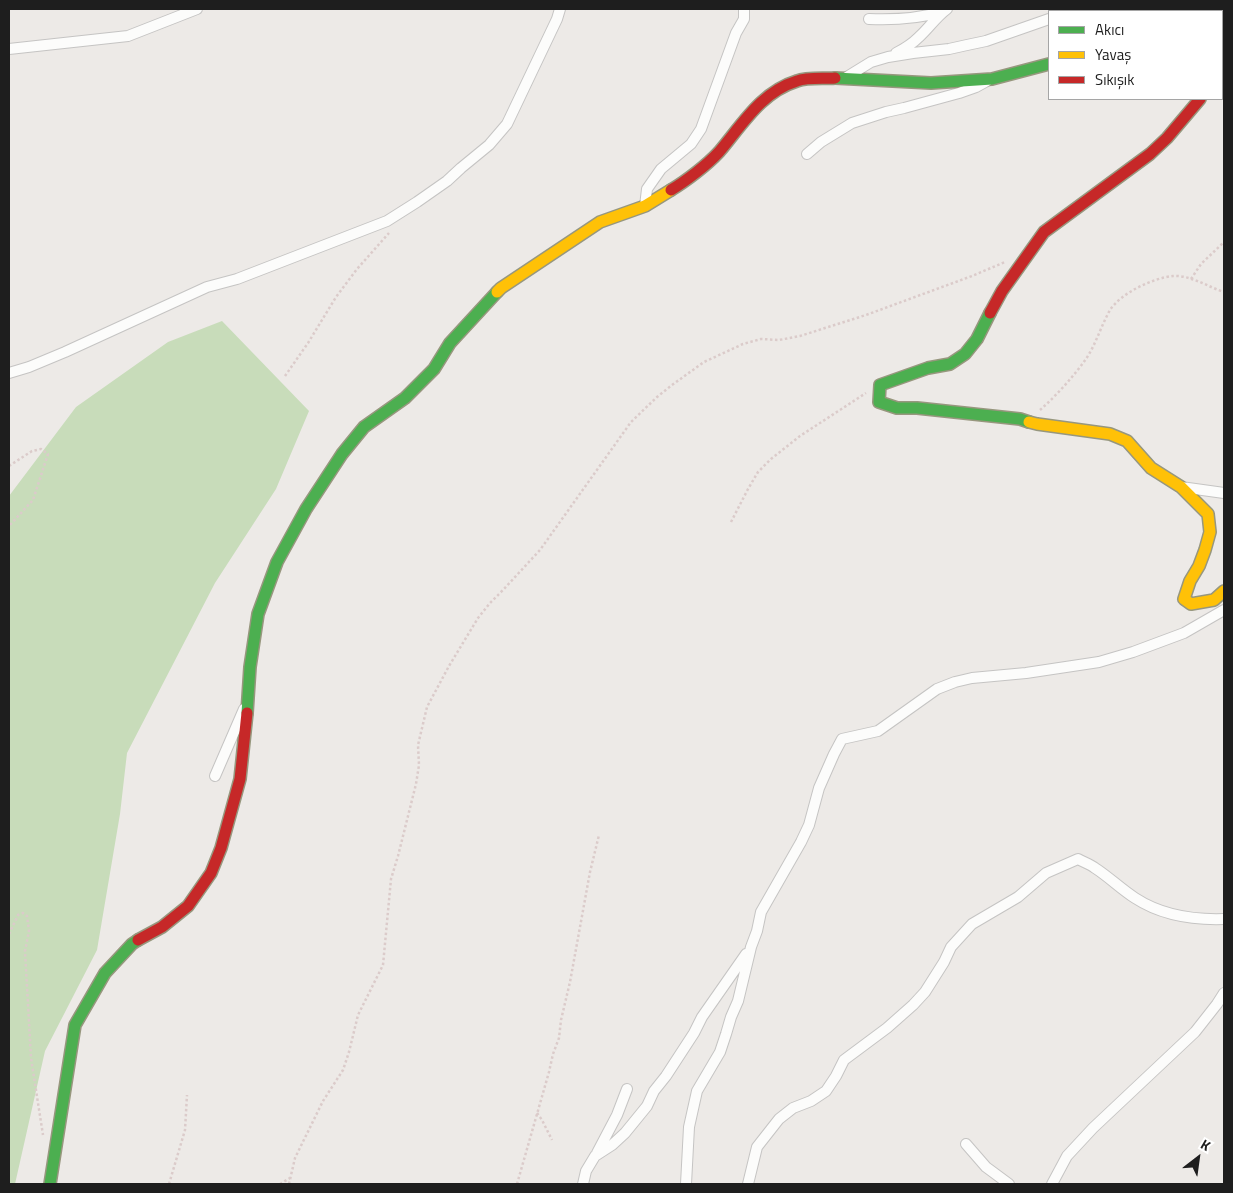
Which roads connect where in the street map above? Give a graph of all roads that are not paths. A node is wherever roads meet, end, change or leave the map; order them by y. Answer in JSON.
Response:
{"nodes":[{"id":1,"x":197,"y":9,"type":"edge"},
{"id":2,"x":560,"y":9,"type":"edge"},
{"id":3,"x":744,"y":9,"type":"edge"},
{"id":4,"x":946,"y":10,"type":"edge"},
{"id":5,"x":869,"y":19,"type":"dead end"},
{"id":6,"x":1048,"y":19,"type":"edge"},
{"id":7,"x":9,"y":49,"type":"edge"},
{"id":8,"x":888,"y":57,"type":"junction"},
{"id":9,"x":1048,"y":64,"type":"edge"},
{"id":10,"x":844,"y":78,"type":"junction"},
{"id":11,"x":992,"y":79,"type":"junction"},
{"id":12,"x":1199,"y":100,"type":"edge"},
{"id":13,"x":807,"y":154,"type":"dead end"},
{"id":14,"x":645,"y":206,"type":"junction"},
{"id":15,"x":9,"y":372,"type":"edge"},
{"id":16,"x":1181,"y":487,"type":"junction"},
{"id":17,"x":1224,"y":493,"type":"edge"},
{"id":18,"x":1224,"y":591,"type":"edge"},
{"id":19,"x":1224,"y":610,"type":"edge"},
{"id":20,"x":248,"y":702,"type":"junction"},
{"id":21,"x":215,"y":776,"type":"dead end"},
{"id":22,"x":1224,"y":919,"type":"edge"},
{"id":23,"x":750,"y":947,"type":"junction"},
{"id":24,"x":1224,"y":993,"type":"edge"},
{"id":25,"x":627,"y":1089,"type":"dead end"},
{"id":26,"x":966,"y":1144,"type":"dead end"},
{"id":27,"x":596,"y":1156,"type":"junction"},
{"id":28,"x":50,"y":1184,"type":"edge"},
{"id":29,"x":583,"y":1184,"type":"edge"},
{"id":30,"x":686,"y":1184,"type":"edge"},
{"id":31,"x":748,"y":1184,"type":"edge"},
{"id":32,"x":1009,"y":1184,"type":"edge"},
{"id":33,"x":1052,"y":1184,"type":"edge"}],
"edges":[{"from":1,"to":7,"type":"street"},
{"from":2,"to":15,"type":"street"},
{"from":3,"to":14,"type":"street"},
{"from":4,"to":5,"type":"street"},
{"from":4,"to":8,"type":"street"},
{"from":6,"to":8,"type":"street"},
{"from":8,"to":10,"type":"street"},
{"from":9,"to":11,"type":"street"},
{"from":10,"to":11,"type":"street"},
{"from":10,"to":14,"type":"street"},
{"from":11,"to":13,"type":"street"},
{"from":12,"to":16,"type":"street"},
{"from":14,"to":20,"type":"street"},
{"from":16,"to":17,"type":"street"},
{"from":16,"to":18,"type":"street"},
{"from":19,"to":23,"type":"street"},
{"from":20,"to":21,"type":"street"},
{"from":20,"to":28,"type":"street"},
{"from":22,"to":31,"type":"street"},
{"from":23,"to":27,"type":"street"},
{"from":23,"to":30,"type":"street"},
{"from":24,"to":33,"type":"street"},
{"from":25,"to":27,"type":"street"},
{"from":26,"to":32,"type":"street"},
{"from":27,"to":29,"type":"street"}]}
